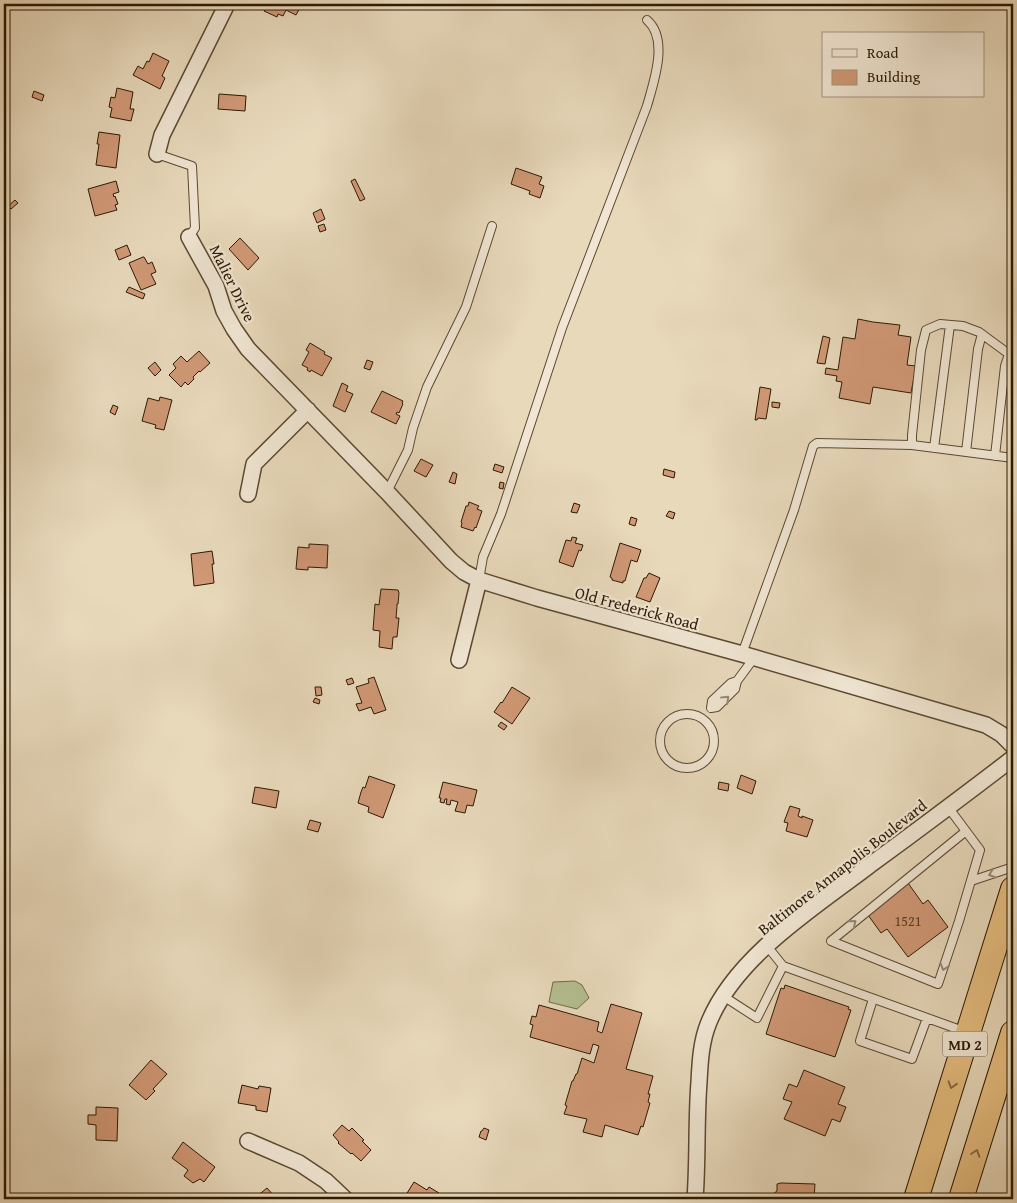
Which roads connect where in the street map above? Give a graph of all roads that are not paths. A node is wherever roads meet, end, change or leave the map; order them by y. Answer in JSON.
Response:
{"nodes":[{"id":1,"x":227,"y":4,"type":"edge"},
{"id":2,"x":647,"y":20,"type":"dead end"},
{"id":3,"x":157,"y":154,"type":"joint"},
{"id":4,"x":492,"y":226,"type":"dead end"},
{"id":5,"x":189,"y":237,"type":"joint"},
{"id":6,"x":950,"y":325,"type":"junction"},
{"id":7,"x":982,"y":334,"type":"junction"},
{"id":8,"x":1011,"y":356,"type":"edge"},
{"id":9,"x":308,"y":410,"type":"junction"},
{"id":10,"x":912,"y":446,"type":"junction"},
{"id":11,"x":934,"y":448,"type":"junction"},
{"id":12,"x":966,"y":452,"type":"junction"},
{"id":13,"x":995,"y":456,"type":"junction"},
{"id":14,"x":1013,"y":458,"type":"edge"},
{"id":15,"x":387,"y":492,"type":"junction"},
{"id":16,"x":248,"y":494,"type":"dead end"},
{"id":17,"x":479,"y":580,"type":"junction"},
{"id":18,"x":748,"y":656,"type":"junction"},
{"id":19,"x":458,"y":660,"type":"dead end"},
{"id":20,"x":702,"y":718,"type":"junction"},
{"id":21,"x":1013,"y":746,"type":"edge"},
{"id":22,"x":1013,"y":758,"type":"edge"},
{"id":23,"x":948,"y":807,"type":"junction"},
{"id":24,"x":966,"y":831,"type":"junction"},
{"id":25,"x":1013,"y":867,"type":"edge"},
{"id":26,"x":971,"y":881,"type":"junction"},
{"id":27,"x":1013,"y":889,"type":"edge"},
{"id":28,"x":767,"y":946,"type":"junction"},
{"id":29,"x":783,"y":966,"type":"junction"},
{"id":30,"x":722,"y":996,"type":"junction"},
{"id":31,"x":873,"y":999,"type":"junction"},
{"id":32,"x":927,"y":1018,"type":"junction"},
{"id":33,"x":968,"y":1033,"type":"junction"},
{"id":34,"x":1013,"y":1033,"type":"edge"},
{"id":35,"x":248,"y":1141,"type":"dead end"},
{"id":36,"x":345,"y":1199,"type":"edge"},
{"id":37,"x":696,"y":1199,"type":"edge"},
{"id":38,"x":916,"y":1199,"type":"edge"},
{"id":39,"x":961,"y":1199,"type":"edge"}],
"edges":[{"from":1,"to":3,"type":"street"},
{"from":2,"to":17,"type":"lane"},
{"from":3,"to":5,"type":"lane"},
{"from":4,"to":15,"type":"lane"},
{"from":5,"to":9,"type":"street","name":"Malier Drive"},
{"from":6,"to":7,"type":"lane"},
{"from":6,"to":10,"type":"lane"},
{"from":6,"to":11,"type":"lane"},
{"from":7,"to":8,"type":"lane"},
{"from":7,"to":12,"type":"lane"},
{"from":8,"to":13,"type":"lane"},
{"from":9,"to":15,"type":"street","name":"Old Frederick Road"},
{"from":9,"to":16,"type":"street"},
{"from":10,"to":11,"type":"lane"},
{"from":10,"to":18,"type":"lane"},
{"from":11,"to":12,"type":"lane"},
{"from":12,"to":13,"type":"lane"},
{"from":13,"to":14,"type":"lane"},
{"from":15,"to":17,"type":"street","name":"Old Frederick Road"},
{"from":17,"to":18,"type":"street","name":"Old Frederick Road"},
{"from":17,"to":19,"type":"street"},
{"from":18,"to":20,"type":"lane"},
{"from":18,"to":21,"type":"street","name":"Old Frederick Road"},
{"from":20,"to":20,"type":"lane"},
{"from":22,"to":23,"type":"street","name":"Baltimore Annapolis Boulevard"},
{"from":23,"to":24,"type":"lane"},
{"from":23,"to":28,"type":"street","name":"Baltimore Annapolis Boulevard"},
{"from":24,"to":26,"type":"lane"},
{"from":26,"to":24,"type":"lane","one_way":true},
{"from":25,"to":26,"type":"lane","one_way":true},
{"from":27,"to":33,"type":"highway","number":"MD 2"},
{"from":28,"to":29,"type":"lane"},
{"from":28,"to":30,"type":"street","name":"Baltimore Annapolis Boulevard"},
{"from":29,"to":30,"type":"lane"},
{"from":29,"to":31,"type":"lane"},
{"from":30,"to":37,"type":"street","name":"Baltimore Annapolis Boulevard"},
{"from":31,"to":32,"type":"lane"},
{"from":31,"to":32,"type":"lane"},
{"from":32,"to":33,"type":"lane"},
{"from":33,"to":38,"type":"highway","number":"MD 2","one_way":true},
{"from":39,"to":34,"type":"highway","number":"MD 2","one_way":true},
{"from":35,"to":36,"type":"street"}]}
